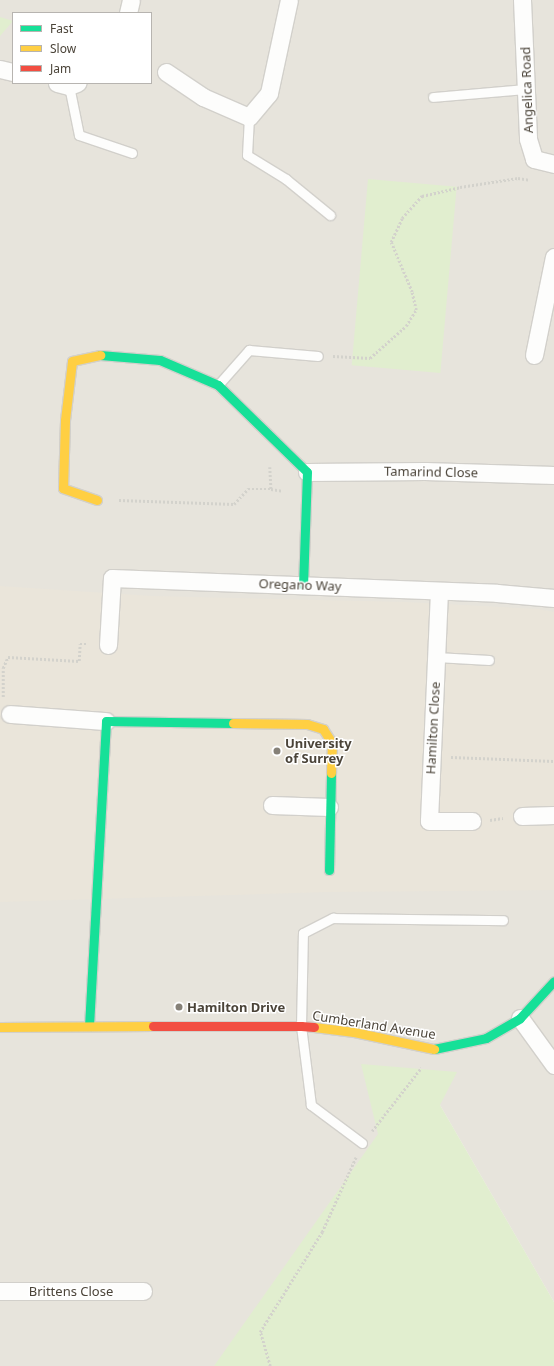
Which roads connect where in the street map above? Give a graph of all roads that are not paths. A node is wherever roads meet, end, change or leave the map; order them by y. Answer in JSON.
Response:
{"nodes":[{"id":1,"x":131,"y":0,"type":"edge"},
{"id":2,"x":289,"y":0,"type":"edge"},
{"id":3,"x":522,"y":0,"type":"edge"},
{"id":4,"x":128,"y":12,"type":"edge"},
{"id":5,"x":0,"y":69,"type":"edge"},
{"id":6,"x":12,"y":72,"type":"edge"},
{"id":7,"x":166,"y":72,"type":"dead end"},
{"id":8,"x":68,"y":84,"type":"edge"},
{"id":9,"x":527,"y":89,"type":"junction"},
{"id":10,"x":432,"y":96,"type":"dead end"},
{"id":11,"x":249,"y":117,"type":"junction"},
{"id":12,"x":132,"y":153,"type":"dead end"},
{"id":13,"x":554,"y":164,"type":"edge"},
{"id":14,"x":330,"y":215,"type":"dead end"},
{"id":15,"x":554,"y":257,"type":"edge"},
{"id":16,"x":552,"y":277,"type":"edge"},
{"id":17,"x":534,"y":355,"type":"dead end"},
{"id":18,"x":318,"y":356,"type":"road end"},
{"id":19,"x":218,"y":386,"type":"junction"},
{"id":20,"x":307,"y":472,"type":"junction"},
{"id":21,"x":554,"y":475,"type":"edge"},
{"id":22,"x":96,"y":500,"type":"road end"},
{"id":23,"x":303,"y":585,"type":"junction"},
{"id":24,"x":439,"y":591,"type":"junction"},
{"id":25,"x":554,"y":598,"type":"edge"},
{"id":26,"x":108,"y":644,"type":"road end"},
{"id":27,"x":436,"y":657,"type":"junction"},
{"id":28,"x":489,"y":660,"type":"dead end"},
{"id":29,"x":10,"y":714,"type":"road end"},
{"id":30,"x":106,"y":721,"type":"junction"},
{"id":31,"x":272,"y":805,"type":"dead end"},
{"id":32,"x":329,"y":807,"type":"junction"},
{"id":33,"x":554,"y":815,"type":"edge"},
{"id":34,"x":522,"y":816,"type":"road end"},
{"id":35,"x":472,"y":821,"type":"road end"},
{"id":36,"x":329,"y":870,"type":"dead end"},
{"id":37,"x":503,"y":920,"type":"dead end"},
{"id":38,"x":554,"y":981,"type":"edge"},
{"id":39,"x":520,"y":1018,"type":"junction"},
{"id":40,"x":89,"y":1026,"type":"junction"},
{"id":41,"x":301,"y":1026,"type":"junction"},
{"id":42,"x":0,"y":1027,"type":"edge"},
{"id":43,"x":554,"y":1064,"type":"edge"},
{"id":44,"x":362,"y":1143,"type":"road end"},
{"id":45,"x":0,"y":1291,"type":"edge"},
{"id":46,"x":143,"y":1291,"type":"dead end"}],
"edges":[{"from":1,"to":4,"type":"street"},
{"from":2,"to":11,"type":"street"},
{"from":3,"to":9,"type":"street","name":"Angelica Road"},
{"from":5,"to":6,"type":"street"},
{"from":7,"to":11,"type":"street"},
{"from":8,"to":12,"type":"lane"},
{"from":9,"to":10,"type":"lane"},
{"from":9,"to":13,"type":"street","name":"Angelica Road"},
{"from":11,"to":14,"type":"lane"},
{"from":15,"to":16,"type":"street"},
{"from":16,"to":17,"type":"street"},
{"from":18,"to":19,"type":"lane"},
{"from":19,"to":20,"type":"street"},
{"from":19,"to":22,"type":"street"},
{"from":20,"to":21,"type":"street","name":"Tamarind Close"},
{"from":20,"to":23,"type":"street"},
{"from":23,"to":24,"type":"street","name":"Oregano Way"},
{"from":23,"to":26,"type":"street","name":"Oregano Way"},
{"from":24,"to":25,"type":"street","name":"Oregano Way"},
{"from":24,"to":27,"type":"street","name":"Hamilton Close"},
{"from":27,"to":28,"type":"lane"},
{"from":27,"to":35,"type":"street","name":"Hamilton Close"},
{"from":29,"to":30,"type":"street"},
{"from":30,"to":32,"type":"street"},
{"from":30,"to":40,"type":"street"},
{"from":31,"to":32,"type":"street"},
{"from":32,"to":36,"type":"street"},
{"from":33,"to":34,"type":"street"},
{"from":37,"to":41,"type":"lane"},
{"from":38,"to":39,"type":"street","name":"Cumberland Avenue"},
{"from":39,"to":41,"type":"street","name":"Cumberland Avenue"},
{"from":39,"to":43,"type":"street"},
{"from":40,"to":41,"type":"street","name":"Cumberland Avenue"},
{"from":40,"to":42,"type":"street","name":"Cumberland Avenue"},
{"from":41,"to":44,"type":"lane"},
{"from":45,"to":46,"type":"street","name":"Brittens Close"}]}
